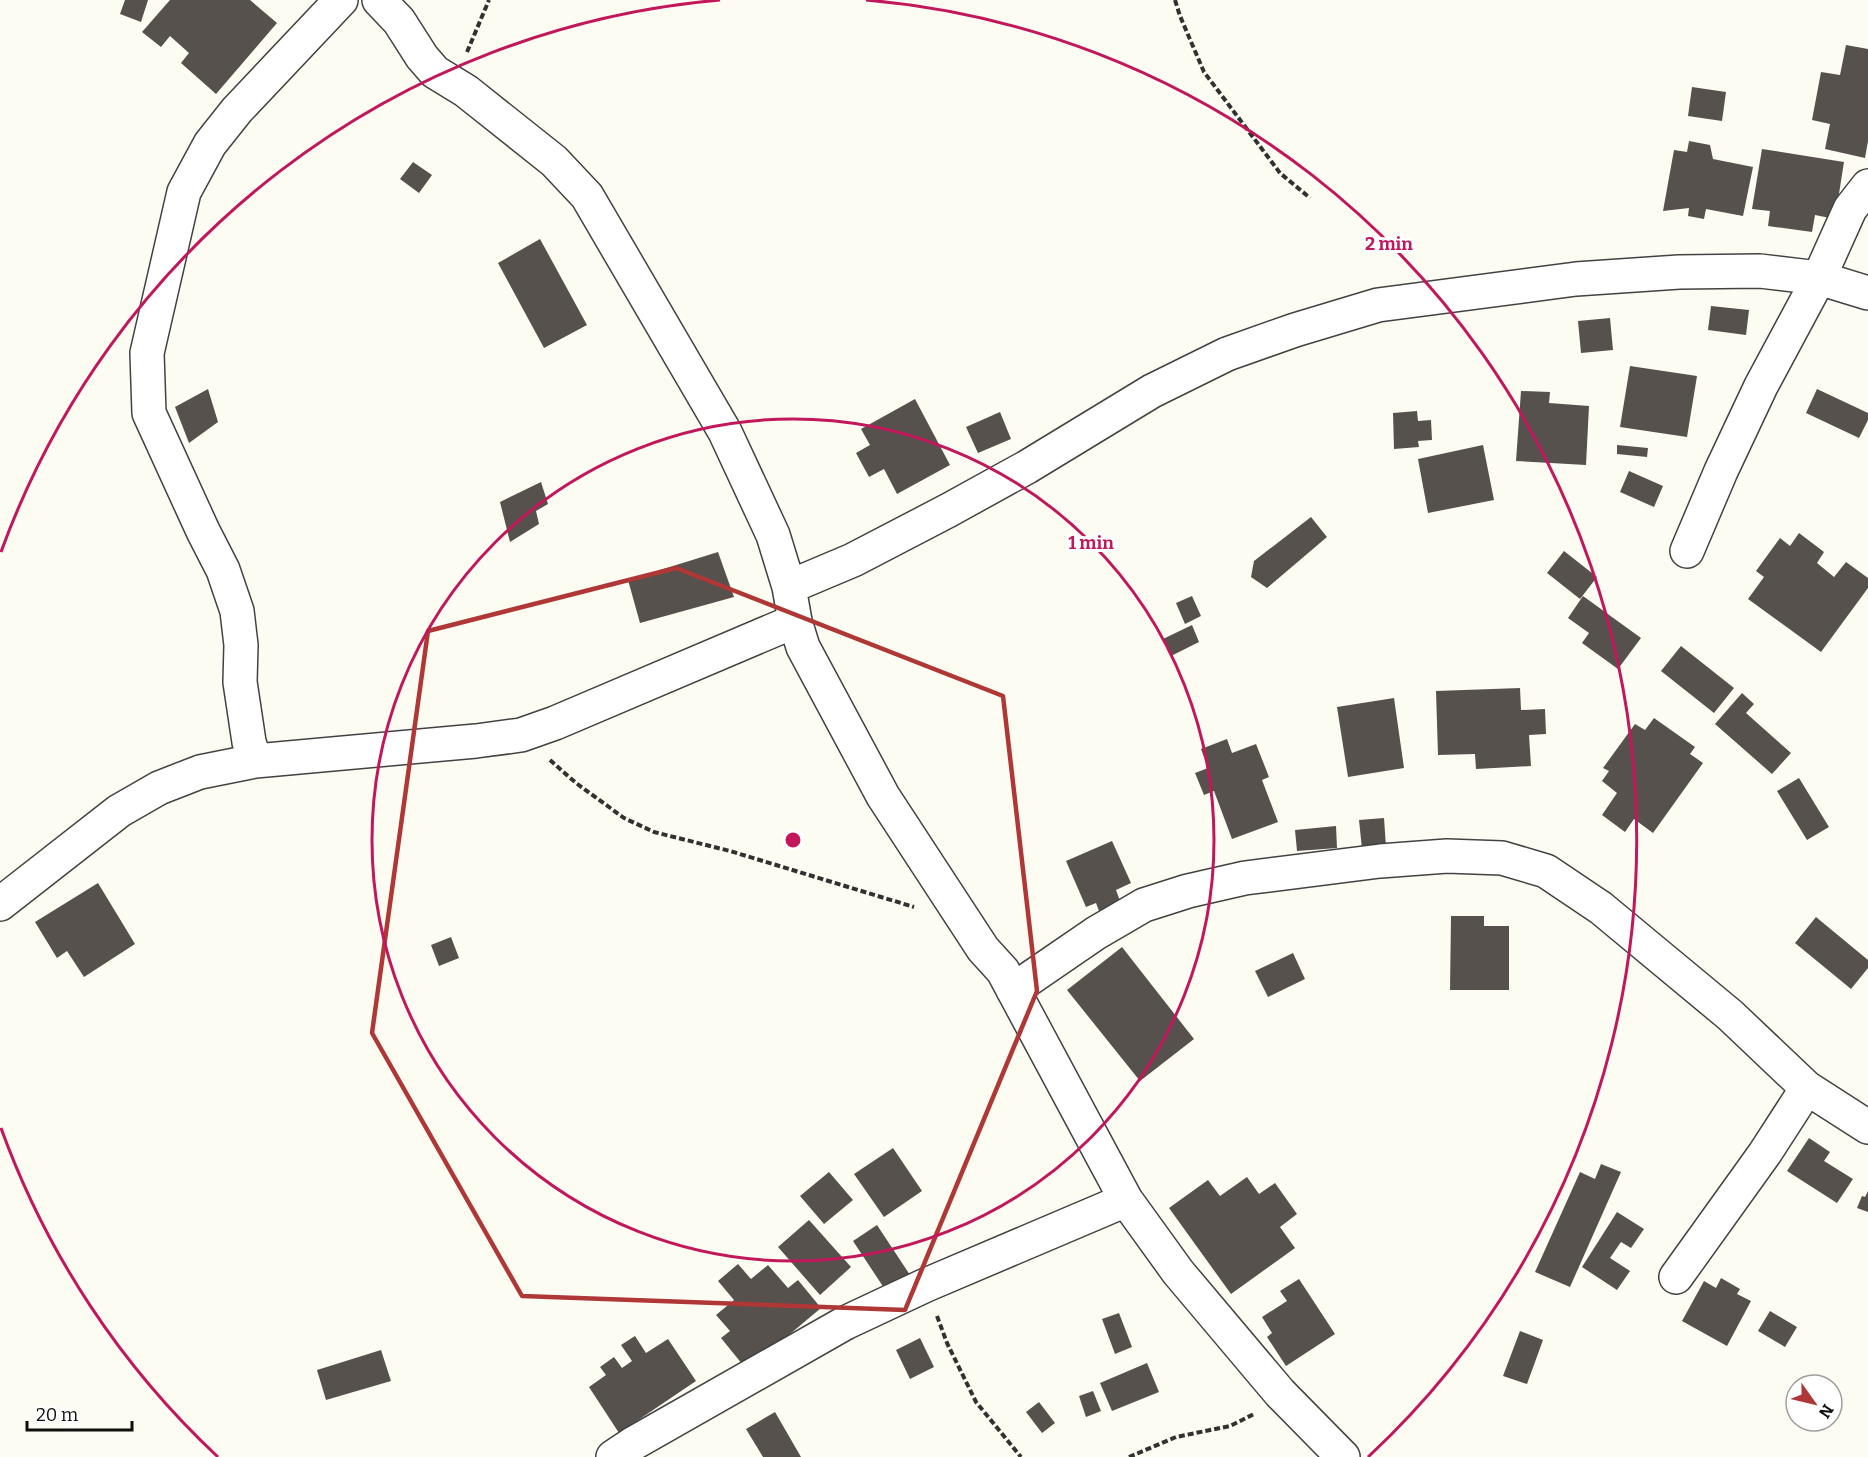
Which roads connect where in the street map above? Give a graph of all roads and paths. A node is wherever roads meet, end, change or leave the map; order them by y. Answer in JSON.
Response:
{"nodes":[{"id":1,"x":341,"y":0,"type":"edge"},
{"id":2,"x":379,"y":0,"type":"edge"},
{"id":3,"x":489,"y":0,"type":"edge"},
{"id":4,"x":1175,"y":0,"type":"edge"},
{"id":5,"x":454,"y":83,"type":"junction"},
{"id":6,"x":1868,"y":186,"type":"edge"},
{"id":7,"x":1310,"y":198,"type":"dead end"},
{"id":8,"x":1819,"y":278,"type":"junction"},
{"id":9,"x":1868,"y":293,"type":"edge"},
{"id":10,"x":1687,"y":550,"type":"dead end"},
{"id":11,"x":789,"y":587,"type":"junction"},
{"id":12,"x":795,"y":621,"type":"junction"},
{"id":13,"x":521,"y":735,"type":"junction"},
{"id":14,"x":255,"y":761,"type":"junction"},
{"id":15,"x":0,"y":904,"type":"edge"},
{"id":16,"x":966,"y":923,"type":"junction"},
{"id":17,"x":1013,"y":990,"type":"junction"},
{"id":18,"x":1807,"y":1088,"type":"junction"},
{"id":19,"x":1868,"y":1127,"type":"edge"},
{"id":20,"x":1126,"y":1200,"type":"junction"},
{"id":21,"x":1676,"y":1277,"type":"dead end"},
{"id":22,"x":926,"y":1285,"type":"junction"},
{"id":23,"x":1280,"y":1392,"type":"junction"},
{"id":24,"x":614,"y":1457,"type":"edge"},
{"id":25,"x":1021,"y":1457,"type":"edge"},
{"id":26,"x":1129,"y":1457,"type":"edge"},
{"id":27,"x":1344,"y":1457,"type":"edge"}],
"edges":[{"from":1,"to":14,"type":"street"},
{"from":2,"to":5,"type":"street"},
{"from":3,"to":5,"type":"path"},
{"from":4,"to":7,"type":"path"},
{"from":5,"to":11,"type":"street"},
{"from":6,"to":8,"type":"street"},
{"from":8,"to":9,"type":"street"},
{"from":8,"to":10,"type":"street"},
{"from":8,"to":11,"type":"street"},
{"from":11,"to":12,"type":"street"},
{"from":12,"to":13,"type":"street"},
{"from":12,"to":16,"type":"street"},
{"from":13,"to":14,"type":"street"},
{"from":13,"to":16,"type":"path"},
{"from":14,"to":15,"type":"street"},
{"from":16,"to":17,"type":"street"},
{"from":17,"to":18,"type":"street"},
{"from":17,"to":20,"type":"street"},
{"from":18,"to":19,"type":"street"},
{"from":18,"to":21,"type":"street"},
{"from":20,"to":22,"type":"street"},
{"from":20,"to":23,"type":"street"},
{"from":22,"to":24,"type":"street"},
{"from":22,"to":25,"type":"path"},
{"from":23,"to":26,"type":"path"},
{"from":23,"to":27,"type":"street"}]}
